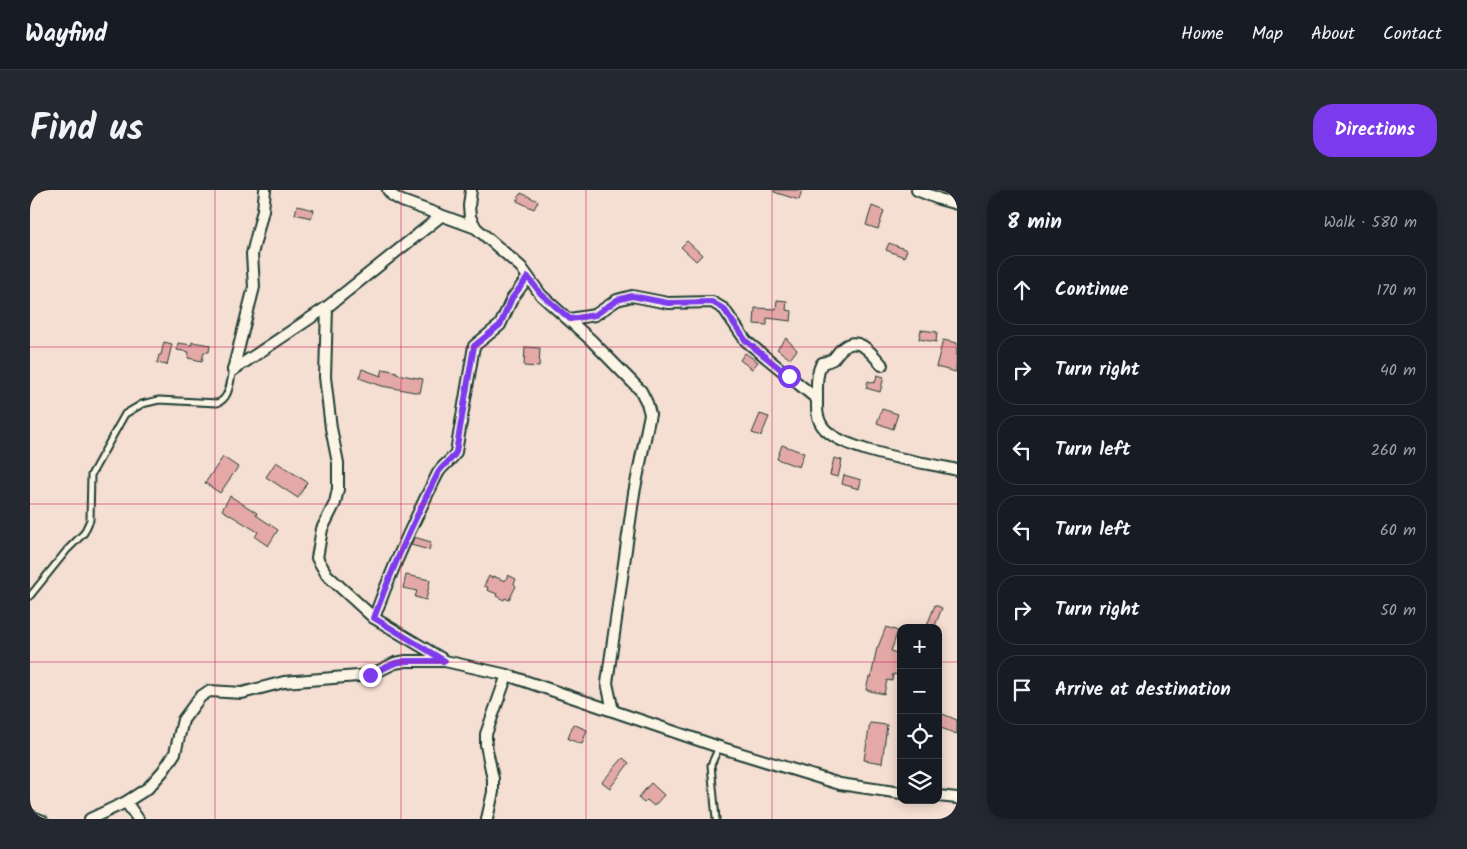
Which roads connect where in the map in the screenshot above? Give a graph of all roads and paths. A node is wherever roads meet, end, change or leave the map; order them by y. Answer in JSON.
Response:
{"nodes":[{"id":1,"x":265,"y":190,"type":"edge"},
{"id":2,"x":388,"y":190,"type":"edge"},
{"id":3,"x":471,"y":190,"type":"edge"},
{"id":4,"x":917,"y":190,"type":"edge"},
{"id":5,"x":957,"y":204,"type":"edge"},
{"id":6,"x":442,"y":216,"type":"junction"},
{"id":7,"x":476,"y":228,"type":"junction"},
{"id":8,"x":528,"y":277,"type":"junction"},
{"id":9,"x":327,"y":307,"type":"junction"},
{"id":10,"x":570,"y":319,"type":"junction"},
{"id":11,"x":882,"y":365,"type":"dead end"},
{"id":12,"x":233,"y":370,"type":"junction"},
{"id":13,"x":817,"y":399,"type":"junction"},
{"id":14,"x":957,"y":470,"type":"edge"},
{"id":15,"x":30,"y":596,"type":"edge"},
{"id":16,"x":374,"y":618,"type":"junction"},
{"id":17,"x":445,"y":661,"type":"junction"},
{"id":18,"x":508,"y":676,"type":"junction"},
{"id":19,"x":613,"y":711,"type":"junction"},
{"id":20,"x":719,"y":747,"type":"junction"},
{"id":21,"x":897,"y":792,"type":"edge"},
{"id":22,"x":942,"y":796,"type":"edge"},
{"id":23,"x":957,"y":798,"type":"edge"},
{"id":24,"x":126,"y":802,"type":"junction"},
{"id":25,"x":30,"y":813,"type":"edge"},
{"id":26,"x":44,"y":819,"type":"edge"},
{"id":27,"x":90,"y":819,"type":"edge"},
{"id":28,"x":138,"y":819,"type":"edge"},
{"id":29,"x":487,"y":819,"type":"edge"},
{"id":30,"x":716,"y":819,"type":"edge"}],
"edges":[{"from":1,"to":12,"type":"street"},
{"from":2,"to":6,"type":"street"},
{"from":3,"to":7,"type":"street"},
{"from":4,"to":5,"type":"street"},
{"from":6,"to":7,"type":"street"},
{"from":6,"to":9,"type":"street"},
{"from":7,"to":8,"type":"street"},
{"from":8,"to":10,"type":"street"},
{"from":8,"to":16,"type":"street"},
{"from":9,"to":12,"type":"street"},
{"from":9,"to":16,"type":"street"},
{"from":10,"to":13,"type":"street"},
{"from":10,"to":19,"type":"street"},
{"from":11,"to":13,"type":"street"},
{"from":12,"to":15,"type":"lane"},
{"from":13,"to":14,"type":"street"},
{"from":16,"to":17,"type":"street"},
{"from":17,"to":18,"type":"street"},
{"from":17,"to":24,"type":"street"},
{"from":18,"to":19,"type":"street"},
{"from":18,"to":29,"type":"street"},
{"from":19,"to":20,"type":"street"},
{"from":20,"to":21,"type":"street"},
{"from":20,"to":30,"type":"lane"},
{"from":22,"to":23,"type":"street"},
{"from":24,"to":27,"type":"street"},
{"from":24,"to":28,"type":"street"},
{"from":25,"to":26,"type":"lane"}]}
